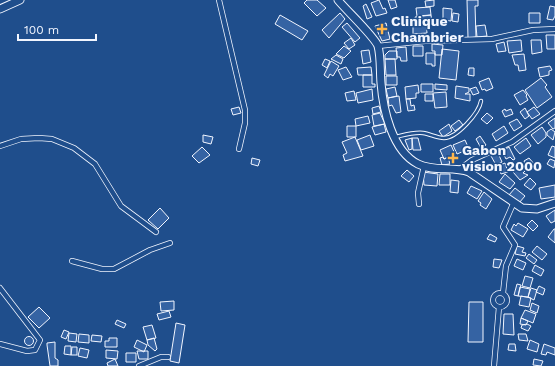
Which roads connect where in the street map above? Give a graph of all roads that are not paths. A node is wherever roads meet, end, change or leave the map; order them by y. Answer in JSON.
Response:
{"nodes":[{"id":1,"x":20,"y":0,"type":"edge"},
{"id":2,"x":219,"y":0,"type":"edge"},
{"id":3,"x":338,"y":0,"type":"edge"},
{"id":4,"x":0,"y":9,"type":"edge"},
{"id":5,"x":555,"y":29,"type":"edge"},
{"id":6,"x":378,"y":46,"type":"junction"},
{"id":7,"x":480,"y":101,"type":"dead end"},
{"id":8,"x":555,"y":111,"type":"edge"},
{"id":9,"x":394,"y":137,"type":"junction"},
{"id":10,"x":0,"y":146,"type":"edge"},
{"id":11,"x":240,"y":149,"type":"dead end"},
{"id":12,"x":424,"y":166,"type":"junction"},
{"id":13,"x":460,"y":170,"type":"junction"},
{"id":14,"x":555,"y":203,"type":"edge"},
{"id":15,"x":418,"y":204,"type":"dead end"},
{"id":16,"x":513,"y":204,"type":"junction"},
{"id":17,"x":156,"y":232,"type":"dead end"},
{"id":18,"x":170,"y":243,"type":"dead end"},
{"id":19,"x":72,"y":261,"type":"dead end"},
{"id":20,"x":0,"y":288,"type":"edge"},
{"id":21,"x":503,"y":293,"type":"junction"},
{"id":22,"x":499,"y":307,"type":"junction"},
{"id":23,"x":0,"y":344,"type":"edge"},
{"id":24,"x":168,"y":357,"type":"dead end"},
{"id":25,"x":139,"y":366,"type":"edge"},
{"id":26,"x":494,"y":366,"type":"edge"}],
"edges":[{"from":1,"to":4,"type":"street"},
{"from":2,"to":11,"type":"street"},
{"from":3,"to":6,"type":"street"},
{"from":5,"to":6,"type":"street"},
{"from":6,"to":9,"type":"street"},
{"from":7,"to":9,"type":"lane"},
{"from":8,"to":13,"type":"street"},
{"from":9,"to":12,"type":"street"},
{"from":10,"to":17,"type":"street"},
{"from":12,"to":13,"type":"street"},
{"from":12,"to":15,"type":"street"},
{"from":13,"to":16,"type":"street"},
{"from":14,"to":16,"type":"street"},
{"from":16,"to":21,"type":"street"},
{"from":18,"to":19,"type":"street"},
{"from":20,"to":23,"type":"street"},
{"from":21,"to":22,"type":"street"},
{"from":21,"to":22,"type":"street"},
{"from":22,"to":26,"type":"street"},
{"from":24,"to":25,"type":"street"}]}
